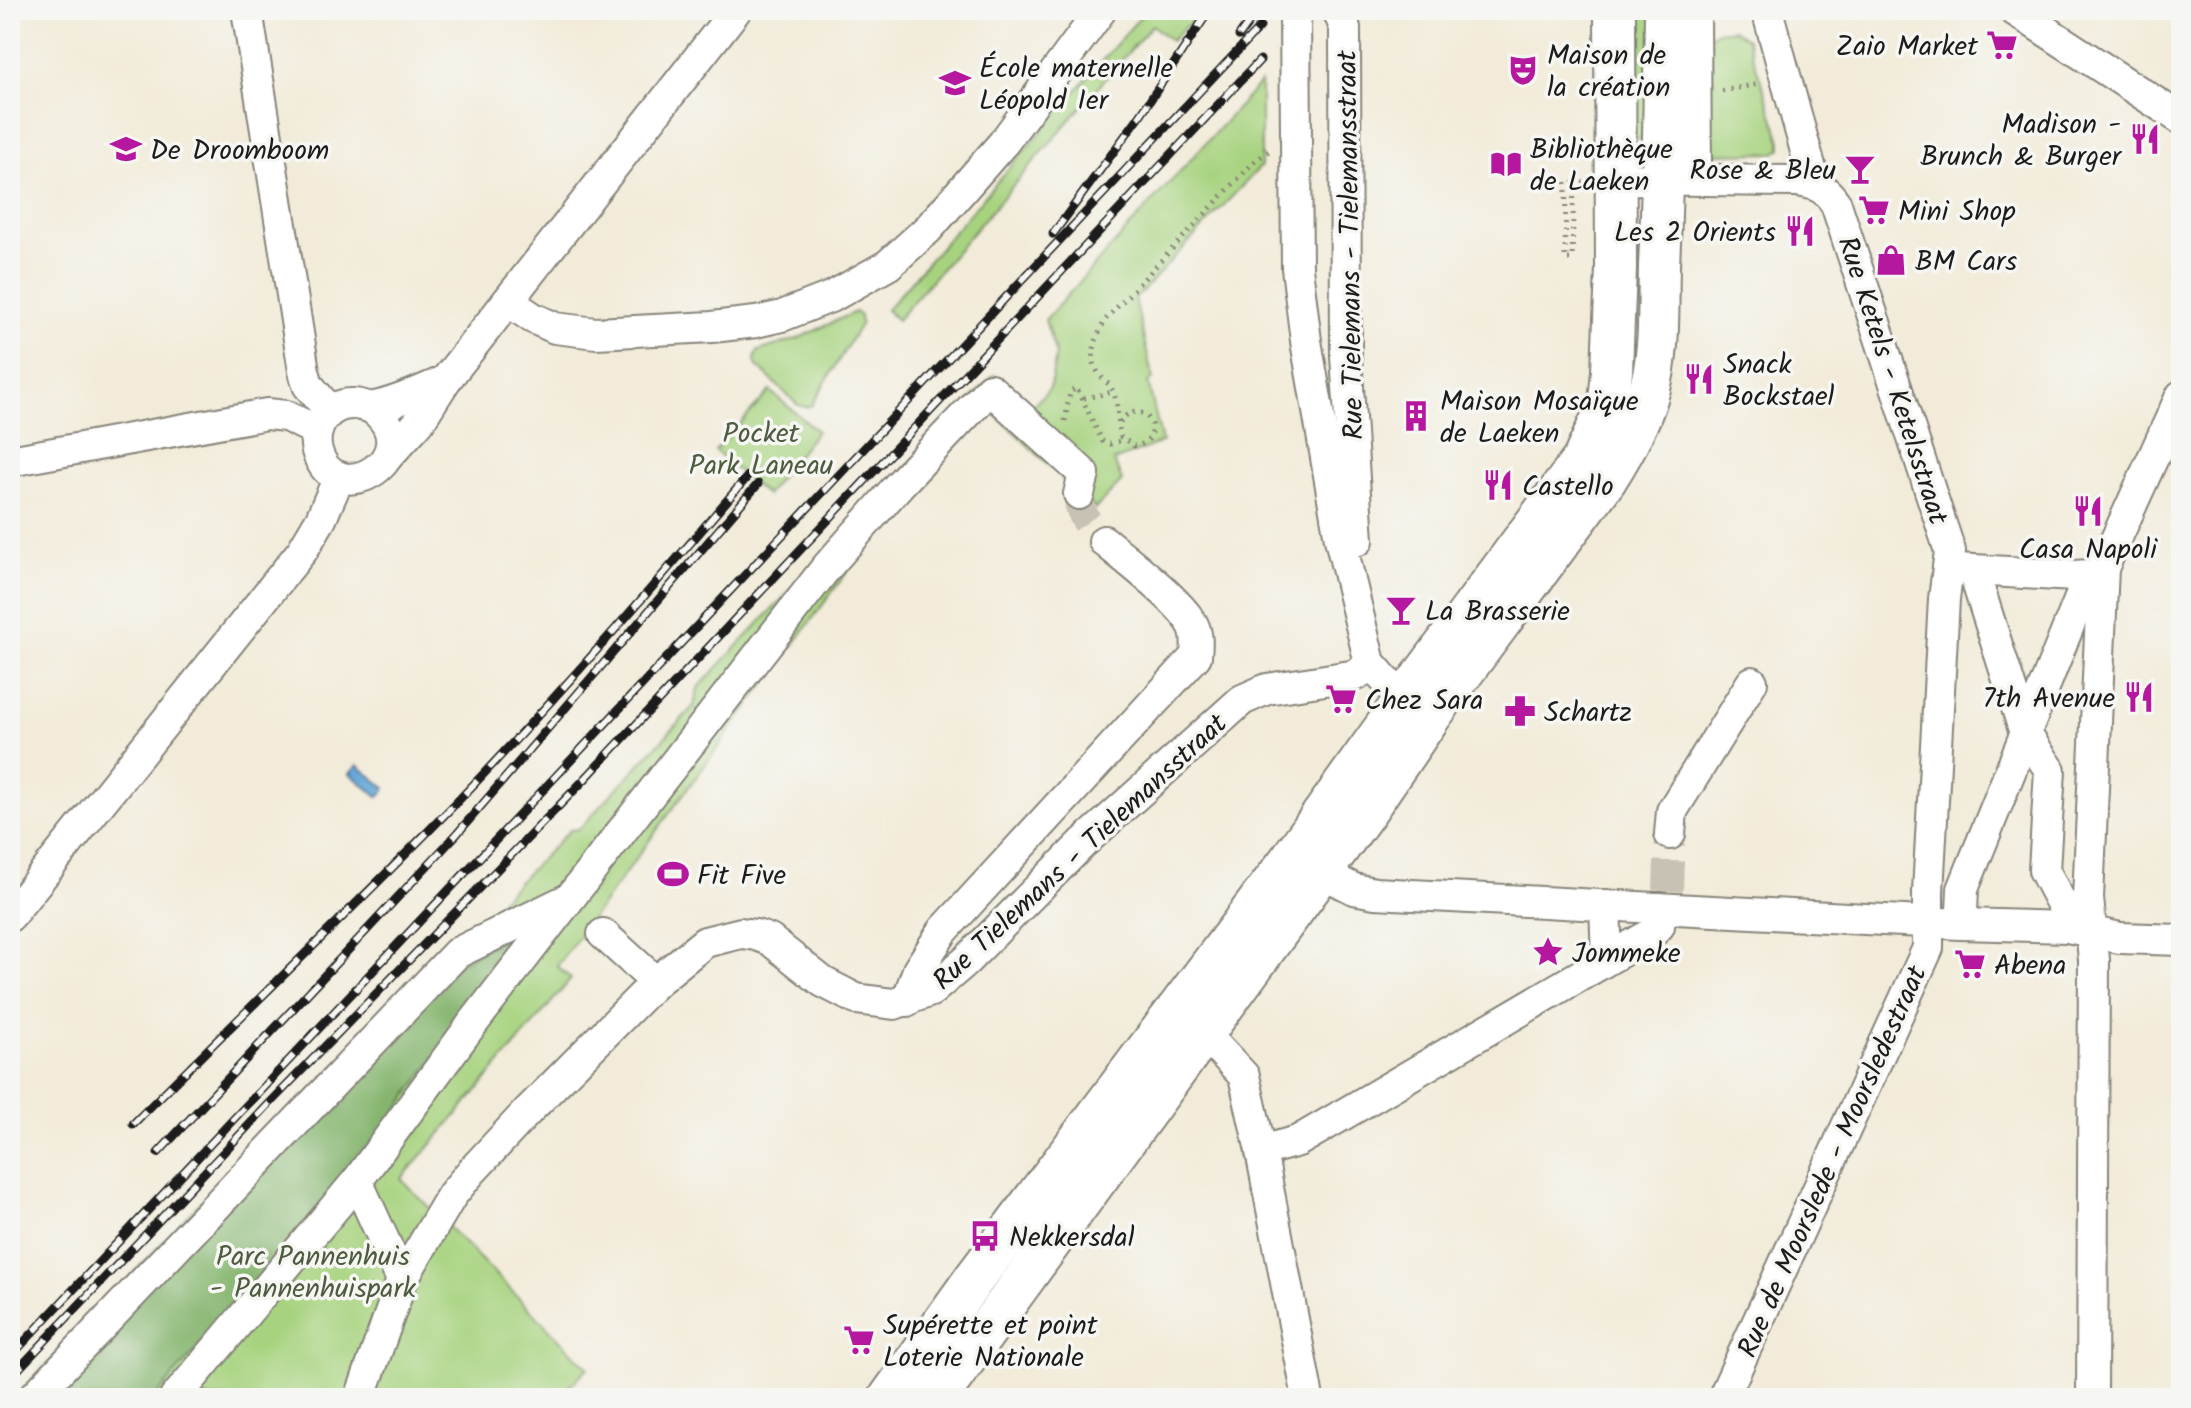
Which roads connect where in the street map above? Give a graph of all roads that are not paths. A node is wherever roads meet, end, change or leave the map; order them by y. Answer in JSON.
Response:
{"nodes":[{"id":1,"x":247,"y":10,"type":"edge"},
{"id":2,"x":736,"y":10,"type":"edge"},
{"id":3,"x":1101,"y":10,"type":"edge"},
{"id":4,"x":1338,"y":10,"type":"edge"},
{"id":5,"x":1615,"y":10,"type":"edge"},
{"id":6,"x":1665,"y":10,"type":"edge"},
{"id":7,"x":1695,"y":10,"type":"edge"},
{"id":8,"x":1767,"y":10,"type":"edge"},
{"id":9,"x":2014,"y":10,"type":"edge"},
{"id":10,"x":1297,"y":16,"type":"edge"},
{"id":11,"x":2181,"y":119,"type":"edge"},
{"id":12,"x":1679,"y":177,"type":"junction"},
{"id":13,"x":1600,"y":181,"type":"junction"},
{"id":14,"x":1822,"y":189,"type":"junction"},
{"id":15,"x":508,"y":301,"type":"junction"},
{"id":16,"x":445,"y":381,"type":"junction"},
{"id":17,"x":2181,"y":396,"type":"edge"},
{"id":18,"x":372,"y":408,"type":"junction"},
{"id":19,"x":323,"y":421,"type":"junction"},
{"id":20,"x":387,"y":457,"type":"junction"},
{"id":21,"x":10,"y":461,"type":"edge"},
{"id":22,"x":339,"y":477,"type":"junction"},
{"id":23,"x":1079,"y":494,"type":"tunnel mouth"},
{"id":24,"x":1104,"y":541,"type":"tunnel mouth"},
{"id":25,"x":1947,"y":568,"type":"junction"},
{"id":26,"x":2103,"y":568,"type":"junction"},
{"id":27,"x":1950,"y":600,"type":"dead end"},
{"id":28,"x":1363,"y":626,"type":"junction"},
{"id":29,"x":1370,"y":663,"type":"junction"},
{"id":30,"x":1752,"y":682,"type":"dead end"},
{"id":31,"x":1418,"y":708,"type":"junction"},
{"id":32,"x":2025,"y":733,"type":"junction"},
{"id":33,"x":1670,"y":834,"type":"tunnel mouth"},
{"id":34,"x":1307,"y":865,"type":"junction"},
{"id":35,"x":574,"y":896,"type":"junction"},
{"id":36,"x":1953,"y":897,"type":"dead end"},
{"id":37,"x":1665,"y":903,"type":"junction"},
{"id":38,"x":1605,"y":905,"type":"junction"},
{"id":39,"x":10,"y":916,"type":"edge"},
{"id":40,"x":1929,"y":922,"type":"junction"},
{"id":41,"x":2079,"y":925,"type":"junction"},
{"id":42,"x":603,"y":934,"type":"dead end"},
{"id":43,"x":2181,"y":940,"type":"edge"},
{"id":44,"x":1607,"y":959,"type":"junction"},
{"id":45,"x":656,"y":982,"type":"junction"},
{"id":46,"x":907,"y":1001,"type":"junction"},
{"id":47,"x":1190,"y":1022,"type":"junction"},
{"id":48,"x":1261,"y":1151,"type":"junction"},
{"id":49,"x":357,"y":1181,"type":"junction"},
{"id":50,"x":402,"y":1280,"type":"junction"},
{"id":51,"x":33,"y":1398,"type":"edge"},
{"id":52,"x":175,"y":1398,"type":"edge"},
{"id":53,"x":360,"y":1398,"type":"edge"},
{"id":54,"x":889,"y":1398,"type":"edge"},
{"id":55,"x":937,"y":1398,"type":"edge"},
{"id":56,"x":1308,"y":1398,"type":"edge"},
{"id":57,"x":1723,"y":1398,"type":"edge"},
{"id":58,"x":2092,"y":1398,"type":"edge"}],
"edges":[{"from":1,"to":19,"type":"street"},
{"from":2,"to":15,"type":"street"},
{"from":3,"to":15,"type":"street"},
{"from":4,"to":28,"type":"street","name":"Rue Tielemans - Tielemansstraat"},
{"from":5,"to":13,"type":"main road"},
{"from":6,"to":12,"type":"main road"},
{"from":7,"to":12,"type":"street"},
{"from":8,"to":14,"type":"street","name":"Rue Ketels - Ketelsstraat"},
{"from":9,"to":11,"type":"street"},
{"from":10,"to":28,"type":"street","name":"Rue Tielemans - Tielemansstraat"},
{"from":12,"to":13,"type":"street"},
{"from":12,"to":14,"type":"street"},
{"from":12,"to":31,"type":"main road"},
{"from":13,"to":31,"type":"main road"},
{"from":14,"to":25,"type":"street","name":"Rue Ketels - Ketelsstraat"},
{"from":15,"to":16,"type":"street"},
{"from":16,"to":18,"type":"street"},
{"from":16,"to":20,"type":"street"},
{"from":17,"to":26,"type":"street"},
{"from":18,"to":19,"type":"street"},
{"from":18,"to":20,"type":"street"},
{"from":19,"to":21,"type":"street"},
{"from":19,"to":22,"type":"street"},
{"from":20,"to":22,"type":"street"},
{"from":22,"to":39,"type":"street"},
{"from":23,"to":35,"type":"street"},
{"from":24,"to":46,"type":"street"},
{"from":25,"to":26,"type":"street"},
{"from":25,"to":40,"type":"street","name":"Rue Ketels - Ketelsstraat"},
{"from":26,"to":32,"type":"street"},
{"from":26,"to":41,"type":"street"},
{"from":27,"to":32,"type":"street"},
{"from":28,"to":29,"type":"street","name":"Rue Tielemans - Tielemansstraat"},
{"from":29,"to":31,"type":"street"},
{"from":29,"to":46,"type":"street","name":"Rue Tielemans - Tielemansstraat"},
{"from":30,"to":33,"type":"street"},
{"from":31,"to":34,"type":"main road"},
{"from":32,"to":36,"type":"street"},
{"from":32,"to":41,"type":"street"},
{"from":34,"to":38,"type":"street"},
{"from":34,"to":47,"type":"main road"},
{"from":35,"to":49,"type":"street"},
{"from":35,"to":51,"type":"street"},
{"from":37,"to":38,"type":"street"},
{"from":37,"to":40,"type":"street"},
{"from":37,"to":44,"type":"street"},
{"from":38,"to":44,"type":"street"},
{"from":40,"to":41,"type":"street"},
{"from":40,"to":57,"type":"street","name":"Rue de Moorslede - Moorsledestraat"},
{"from":41,"to":43,"type":"street"},
{"from":41,"to":58,"type":"street"},
{"from":42,"to":45,"type":"street"},
{"from":44,"to":48,"type":"street"},
{"from":45,"to":46,"type":"street","name":"Rue Tielemans - Tielemansstraat"},
{"from":45,"to":50,"type":"street","name":"Rue Tielemans - Tielemansstraat"},
{"from":47,"to":48,"type":"street"},
{"from":47,"to":54,"type":"main road"},
{"from":47,"to":55,"type":"main road"},
{"from":48,"to":56,"type":"street"},
{"from":49,"to":50,"type":"street"},
{"from":49,"to":52,"type":"street"},
{"from":50,"to":53,"type":"street","name":"Rue Tielemans - Tielemansstraat"}]}
